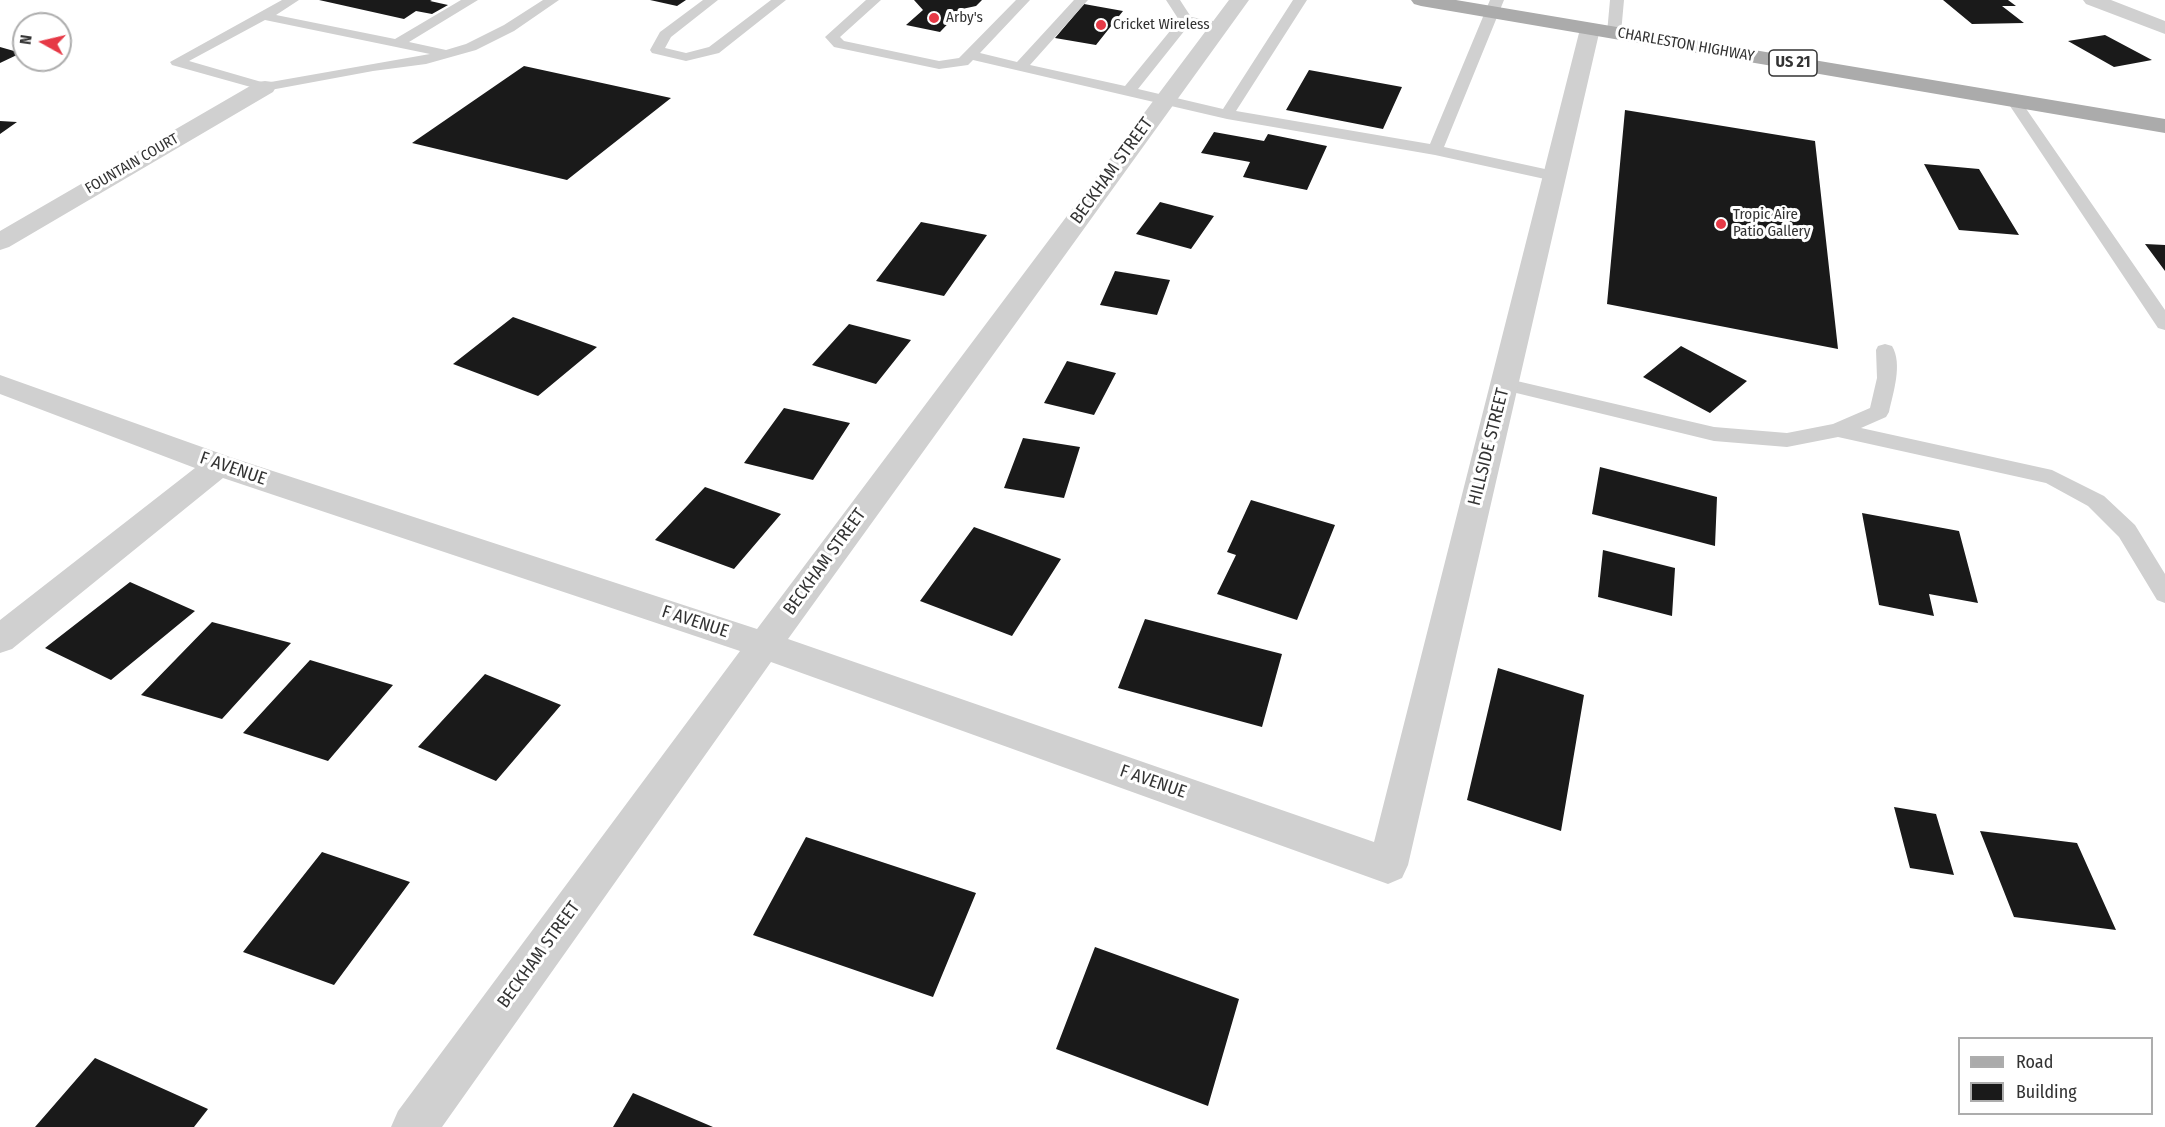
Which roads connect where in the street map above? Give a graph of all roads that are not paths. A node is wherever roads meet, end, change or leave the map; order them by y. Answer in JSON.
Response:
{"nodes":[{"id":1,"x":292,"y":0,"type":"edge"},
{"id":2,"x":471,"y":0,"type":"edge"},
{"id":3,"x":552,"y":0,"type":"edge"},
{"id":4,"x":711,"y":0,"type":"edge"},
{"id":5,"x":779,"y":0,"type":"edge"},
{"id":6,"x":874,"y":0,"type":"edge"},
{"id":7,"x":1023,"y":0,"type":"edge"},
{"id":8,"x":1081,"y":0,"type":"edge"},
{"id":9,"x":1173,"y":0,"type":"edge"},
{"id":10,"x":1239,"y":0,"type":"edge"},
{"id":11,"x":1300,"y":0,"type":"edge"},
{"id":12,"x":1421,"y":0,"type":"edge"},
{"id":13,"x":1617,"y":0,"type":"edge"},
{"id":14,"x":2093,"y":0,"type":"edge"},
{"id":15,"x":1495,"y":6,"type":"edge"},
{"id":16,"x":263,"y":16,"type":"junction"},
{"id":17,"x":1186,"y":20,"type":"junction"},
{"id":18,"x":1219,"y":26,"type":"junction"},
{"id":19,"x":2165,"y":28,"type":"edge"},
{"id":20,"x":1602,"y":31,"type":"junction"},
{"id":21,"x":397,"y":43,"type":"junction"},
{"id":22,"x":448,"y":54,"type":"junction"},
{"id":23,"x":970,"y":55,"type":"junction"},
{"id":24,"x":1021,"y":66,"type":"junction"},
{"id":25,"x":265,"y":87,"type":"junction"},
{"id":26,"x":1128,"y":92,"type":"junction"},
{"id":27,"x":1164,"y":100,"type":"junction"},
{"id":28,"x":2013,"y":100,"type":"junction"},
{"id":29,"x":1227,"y":114,"type":"junction"},
{"id":30,"x":2165,"y":126,"type":"edge"},
{"id":31,"x":1434,"y":150,"type":"junction"},
{"id":32,"x":1554,"y":176,"type":"junction"},
{"id":33,"x":0,"y":242,"type":"edge"},
{"id":34,"x":2165,"y":324,"type":"edge"},
{"id":35,"x":1885,"y":350,"type":"dead end"},
{"id":36,"x":0,"y":384,"type":"edge"},
{"id":37,"x":1504,"y":384,"type":"junction"},
{"id":38,"x":1838,"y":430,"type":"junction"},
{"id":39,"x":219,"y":465,"type":"junction"},
{"id":40,"x":2165,"y":594,"type":"edge"},
{"id":41,"x":0,"y":639,"type":"edge"},
{"id":42,"x":764,"y":645,"type":"junction"},
{"id":43,"x":1388,"y":865,"type":"joint"},
{"id":44,"x":414,"y":1127,"type":"edge"}],
"edges":[{"from":1,"to":16,"type":"lane"},
{"from":2,"to":21,"type":"lane"},
{"from":3,"to":22,"type":"lane"},
{"from":4,"to":5,"type":"lane"},
{"from":6,"to":23,"type":"lane"},
{"from":7,"to":23,"type":"lane"},
{"from":8,"to":24,"type":"lane"},
{"from":9,"to":17,"type":"lane"},
{"from":10,"to":18,"type":"street","name":"BECKHAM STREET"},
{"from":11,"to":29,"type":"lane"},
{"from":12,"to":15,"type":"main road","name":"CHARLESTON HIGHWAY","number":"US 21"},
{"from":13,"to":20,"type":"lane"},
{"from":14,"to":19,"type":"street"},
{"from":15,"to":20,"type":"main road","name":"CHARLESTON HIGHWAY","number":"US 21"},
{"from":15,"to":31,"type":"lane"},
{"from":16,"to":21,"type":"lane"},
{"from":16,"to":25,"type":"lane"},
{"from":17,"to":18,"type":"lane"},
{"from":17,"to":26,"type":"lane"},
{"from":18,"to":27,"type":"street","name":"BECKHAM STREET"},
{"from":20,"to":28,"type":"main road","name":"CHARLESTON HIGHWAY","number":"US 21"},
{"from":20,"to":32,"type":"street","name":"HILLSIDE STREET"},
{"from":21,"to":22,"type":"lane"},
{"from":22,"to":25,"type":"lane"},
{"from":23,"to":24,"type":"lane"},
{"from":24,"to":26,"type":"lane"},
{"from":25,"to":33,"type":"street","name":"FOUNTAIN COURT"},
{"from":26,"to":27,"type":"lane"},
{"from":27,"to":29,"type":"lane"},
{"from":27,"to":42,"type":"street","name":"BECKHAM STREET"},
{"from":28,"to":30,"type":"main road","name":"CHARLESTON HIGHWAY","number":"US 21"},
{"from":28,"to":34,"type":"lane"},
{"from":29,"to":31,"type":"lane"},
{"from":31,"to":32,"type":"lane"},
{"from":32,"to":37,"type":"street","name":"HILLSIDE STREET"},
{"from":35,"to":38,"type":"lane"},
{"from":36,"to":39,"type":"street","name":"F AVENUE"},
{"from":37,"to":38,"type":"lane"},
{"from":37,"to":43,"type":"street","name":"HILLSIDE STREET"},
{"from":38,"to":40,"type":"lane"},
{"from":39,"to":41,"type":"street"},
{"from":39,"to":42,"type":"street","name":"F AVENUE"},
{"from":42,"to":43,"type":"street","name":"F AVENUE"},
{"from":42,"to":44,"type":"street","name":"BECKHAM STREET"}]}
